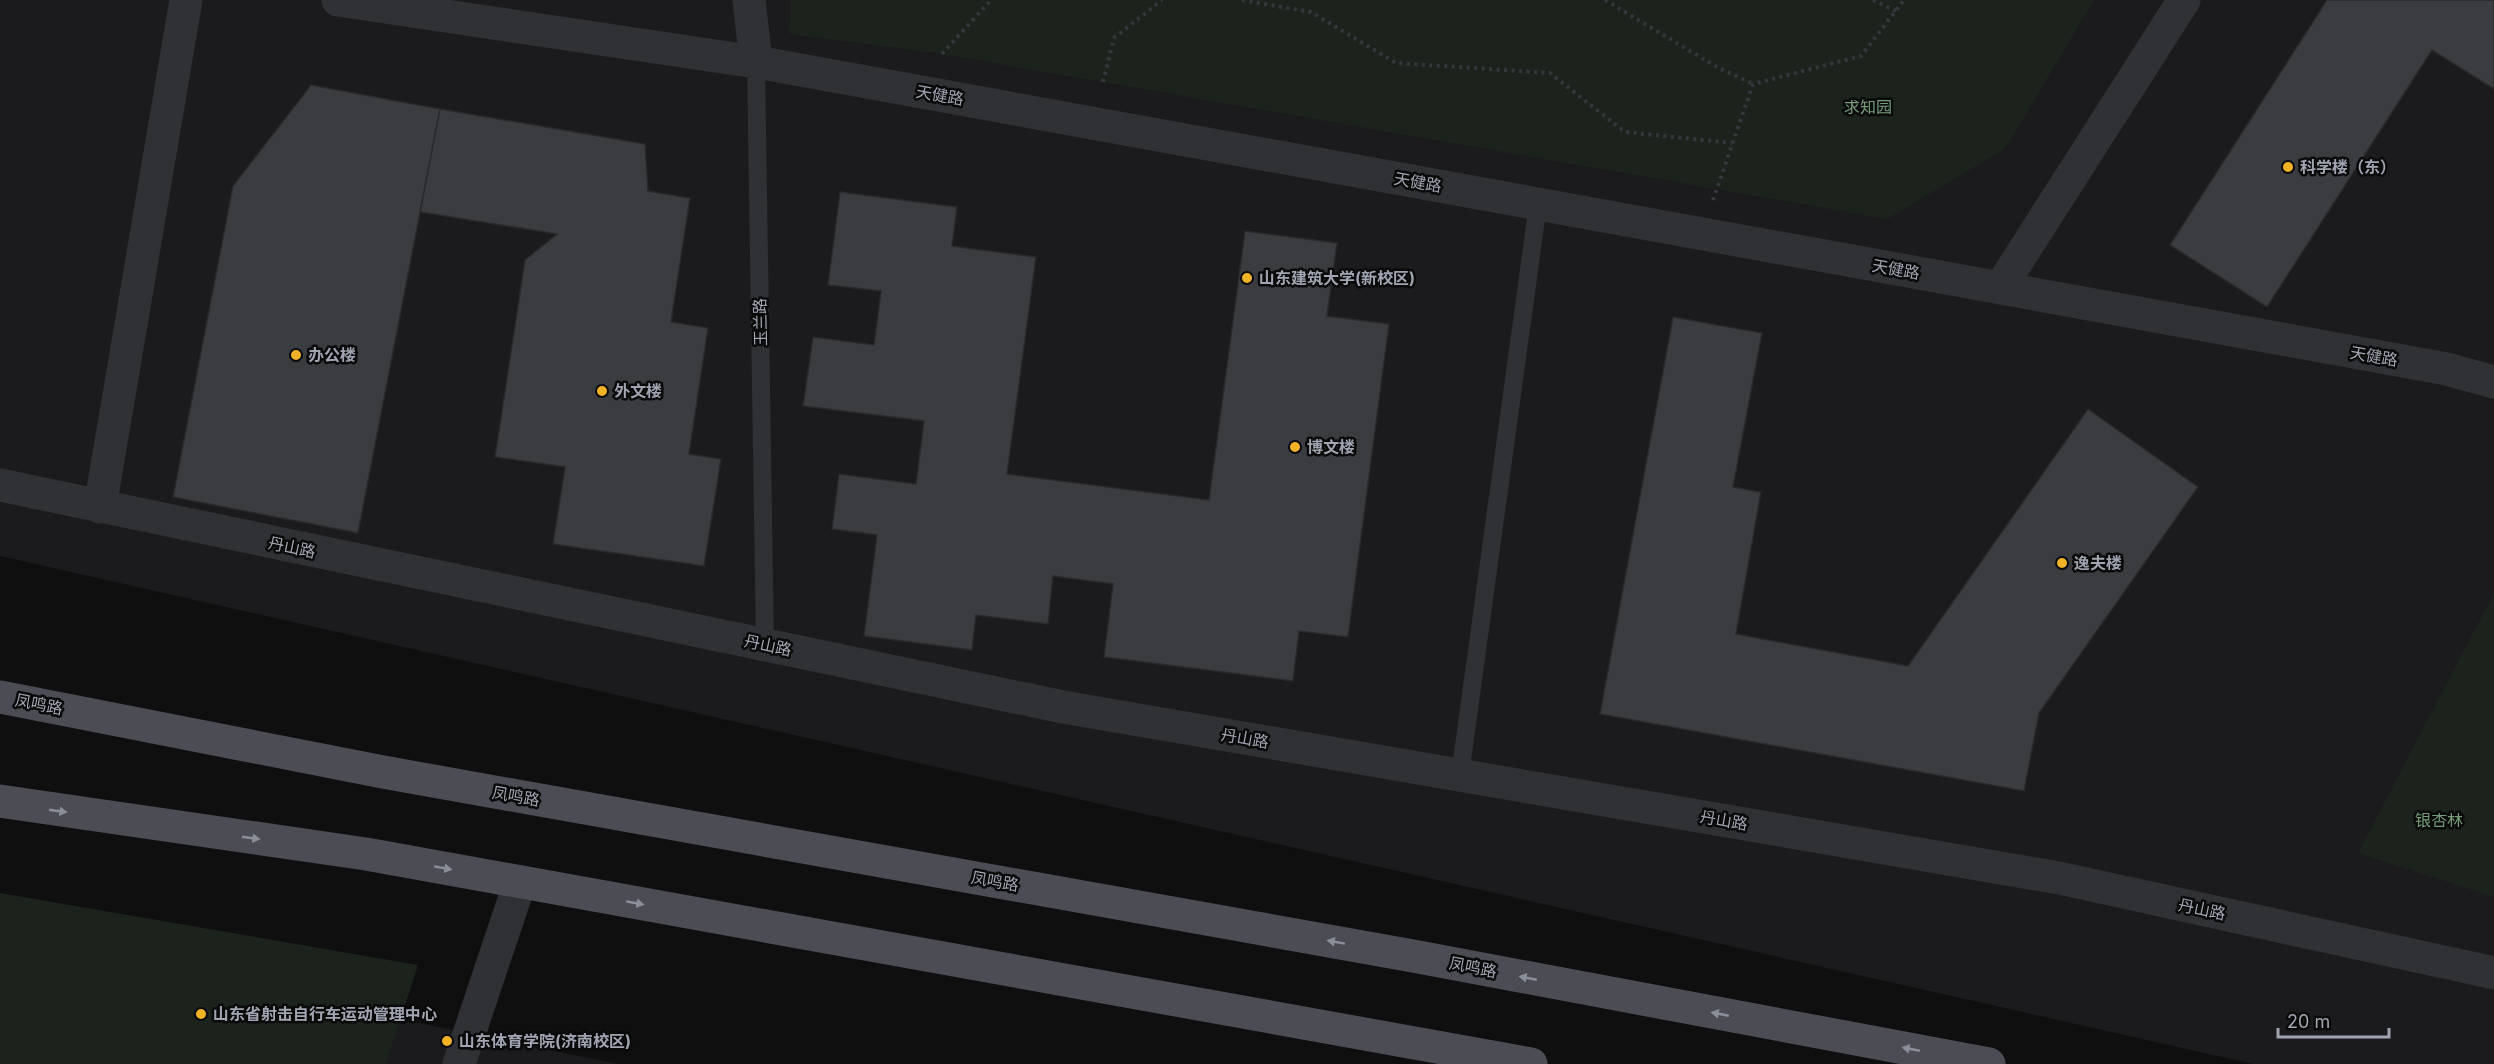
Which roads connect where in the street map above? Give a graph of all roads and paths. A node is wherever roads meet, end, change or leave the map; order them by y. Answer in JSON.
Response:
{"nodes":[{"id":1,"x":186,"y":0,"type":"edge"},
{"id":2,"x":338,"y":0,"type":"edge"},
{"id":3,"x":749,"y":0,"type":"edge"},
{"id":4,"x":991,"y":0,"type":"edge"},
{"id":5,"x":1162,"y":0,"type":"edge"},
{"id":6,"x":1242,"y":0,"type":"edge"},
{"id":7,"x":1605,"y":0,"type":"edge"},
{"id":8,"x":1873,"y":0,"type":"edge"},
{"id":9,"x":1904,"y":0,"type":"edge"},
{"id":10,"x":2184,"y":0,"type":"edge"},
{"id":11,"x":1896,"y":11,"type":"junction"},
{"id":12,"x":942,"y":54,"type":"dead end"},
{"id":13,"x":756,"y":62,"type":"junction"},
{"id":14,"x":1103,"y":82,"type":"dead end"},
{"id":15,"x":1753,"y":84,"type":"junction"},
{"id":16,"x":1731,"y":143,"type":"junction"},
{"id":17,"x":1538,"y":204,"type":"junction"},
{"id":18,"x":1705,"y":234,"type":"junction"},
{"id":19,"x":2000,"y":288,"type":"junction"},
{"id":20,"x":2494,"y":382,"type":"edge"},
{"id":21,"x":0,"y":485,"type":"edge"},
{"id":22,"x":100,"y":507,"type":"junction"},
{"id":23,"x":765,"y":645,"type":"junction"},
{"id":24,"x":0,"y":697,"type":"edge"},
{"id":25,"x":1460,"y":775,"type":"junction"},
{"id":26,"x":0,"y":801,"type":"edge"},
{"id":27,"x":520,"y":882,"type":"junction"},
{"id":28,"x":2494,"y":973,"type":"edge"},
{"id":29,"x":465,"y":1063,"type":"edge"},
{"id":30,"x":1531,"y":1064,"type":"edge"},
{"id":31,"x":1989,"y":1064,"type":"edge"}],
"edges":[{"from":1,"to":22,"type":"street"},
{"from":2,"to":13,"type":"street","name":"天健路"},
{"from":3,"to":13,"type":"street","name":"玉兰路"},
{"from":4,"to":12,"type":"path"},
{"from":5,"to":14,"type":"path"},
{"from":6,"to":16,"type":"path"},
{"from":7,"to":15,"type":"path"},
{"from":8,"to":11,"type":"path"},
{"from":9,"to":11,"type":"path"},
{"from":10,"to":19,"type":"street"},
{"from":11,"to":15,"type":"path"},
{"from":13,"to":17,"type":"street","name":"天健路"},
{"from":13,"to":23,"type":"lane","name":"玉兰路"},
{"from":15,"to":16,"type":"path"},
{"from":16,"to":18,"type":"path"},
{"from":17,"to":18,"type":"street","name":"天健路"},
{"from":17,"to":25,"type":"lane"},
{"from":18,"to":19,"type":"street","name":"天健路"},
{"from":19,"to":20,"type":"street","name":"天健路"},
{"from":21,"to":22,"type":"street","name":"丹山路"},
{"from":22,"to":23,"type":"street","name":"丹山路"},
{"from":23,"to":25,"type":"street","name":"丹山路"},
{"from":31,"to":24,"type":"main road","name":"凤鸣路","one_way":true},
{"from":25,"to":28,"type":"street","name":"丹山路"},
{"from":26,"to":27,"type":"main road","one_way":true},
{"from":27,"to":29,"type":"street"},
{"from":27,"to":30,"type":"main road","one_way":true}]}
